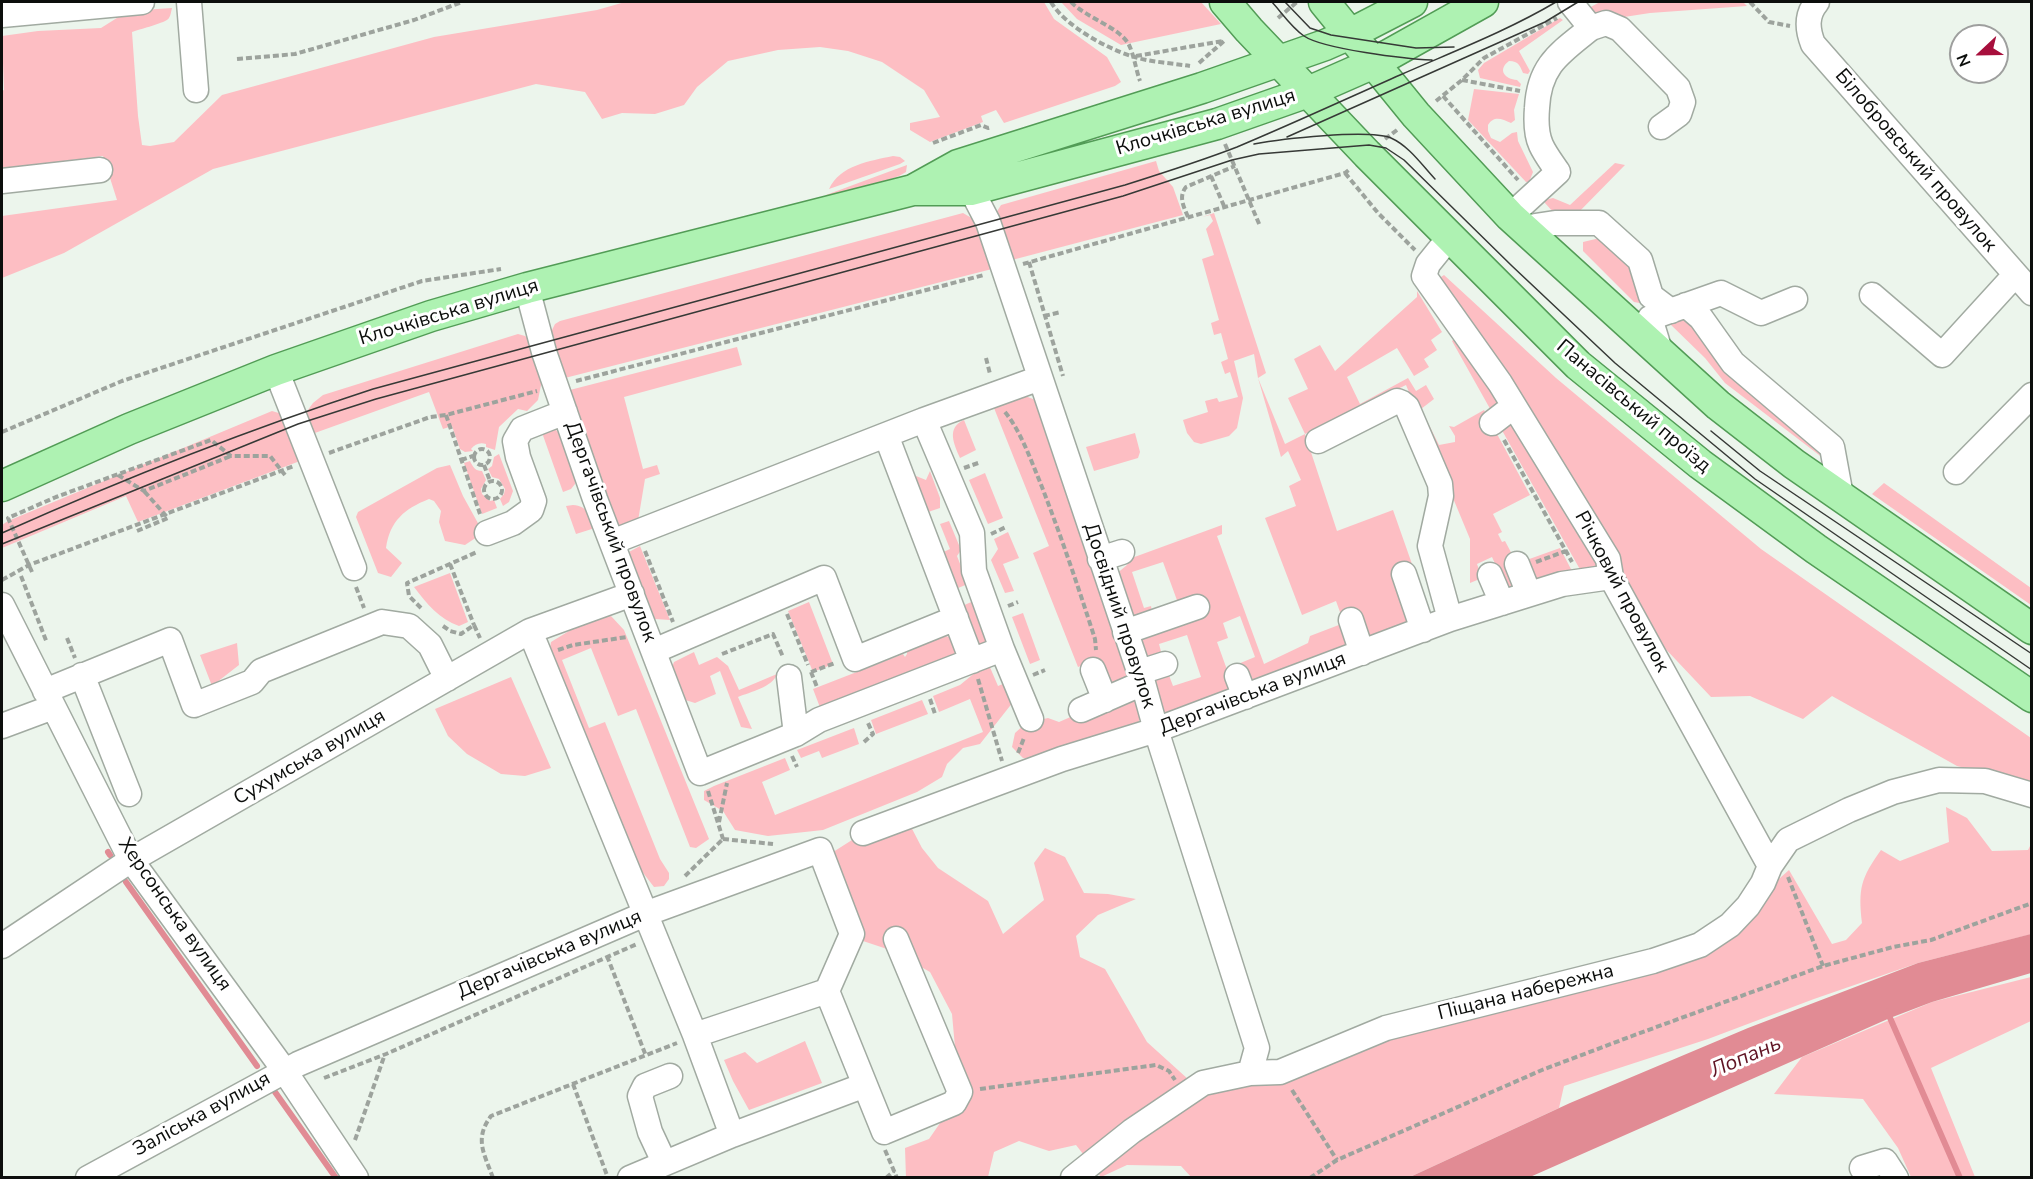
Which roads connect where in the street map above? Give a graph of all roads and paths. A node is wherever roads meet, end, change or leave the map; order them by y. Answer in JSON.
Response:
{"nodes":[{"id":1,"x":142,"y":2,"type":"edge"},
{"id":2,"x":189,"y":2,"type":"edge"},
{"id":3,"x":462,"y":2,"type":"edge"},
{"id":4,"x":1051,"y":2,"type":"edge"},
{"id":5,"x":1071,"y":2,"type":"edge"},
{"id":6,"x":1225,"y":2,"type":"edge"},
{"id":7,"x":1297,"y":2,"type":"edge"},
{"id":8,"x":1324,"y":2,"type":"edge"},
{"id":9,"x":1412,"y":2,"type":"edge"},
{"id":10,"x":1483,"y":2,"type":"edge"},
{"id":11,"x":1750,"y":2,"type":"edge"},
{"id":12,"x":1573,"y":5,"type":"edge"},
{"id":13,"x":1812,"y":13,"type":"edge"},
{"id":14,"x":2,"y":15,"type":"edge"},
{"id":15,"x":1278,"y":18,"type":"dead end"},
{"id":16,"x":1769,"y":22,"type":"dead end"},
{"id":17,"x":1591,"y":28,"type":"junction"},
{"id":18,"x":1350,"y":34,"type":"junction"},
{"id":19,"x":1132,"y":57,"type":"junction"},
{"id":20,"x":237,"y":59,"type":"dead end"},
{"id":21,"x":1280,"y":62,"type":"junction"},
{"id":22,"x":1374,"y":63,"type":"junction"},
{"id":23,"x":1195,"y":66,"type":"junction"},
{"id":24,"x":1184,"y":69,"type":"dead end"},
{"id":25,"x":1151,"y":78,"type":"dead end"},
{"id":26,"x":1462,"y":80,"type":"junction"},
{"id":27,"x":1140,"y":81,"type":"junction"},
{"id":28,"x":1129,"y":85,"type":"dead end"},
{"id":29,"x":196,"y":90,"type":"dead end"},
{"id":30,"x":1308,"y":92,"type":"junction"},
{"id":31,"x":1538,"y":94,"type":"junction"},
{"id":32,"x":1436,"y":101,"type":"dead end"},
{"id":33,"x":999,"y":125,"type":"dead end"},
{"id":34,"x":1661,"y":127,"type":"dead end"},
{"id":35,"x":1397,"y":130,"type":"dead end"},
{"id":36,"x":1224,"y":141,"type":"dead end"},
{"id":37,"x":933,"y":143,"type":"dead end"},
{"id":38,"x":1380,"y":144,"type":"dead end"},
{"id":39,"x":1235,"y":166,"type":"junction"},
{"id":40,"x":100,"y":170,"type":"dead end"},
{"id":41,"x":1211,"y":176,"type":"junction"},
{"id":42,"x":965,"y":177,"type":"junction"},
{"id":43,"x":2,"y":181,"type":"edge"},
{"id":44,"x":1250,"y":199,"type":"junction"},
{"id":45,"x":1224,"y":206,"type":"junction"},
{"id":46,"x":1378,"y":213,"type":"dead end"},
{"id":47,"x":1188,"y":217,"type":"junction"},
{"id":48,"x":1516,"y":222,"type":"junction"},
{"id":49,"x":1260,"y":226,"type":"dead end"},
{"id":50,"x":1449,"y":238,"type":"junction"},
{"id":51,"x":1029,"y":262,"type":"junction"},
{"id":52,"x":1004,"y":269,"type":"junction"},
{"id":53,"x":2015,"y":275,"type":"junction"},
{"id":54,"x":527,"y":288,"type":"junction"},
{"id":55,"x":2031,"y":293,"type":"edge"},
{"id":56,"x":1872,"y":295,"type":"dead end"},
{"id":57,"x":1795,"y":299,"type":"dead end"},
{"id":58,"x":1679,"y":308,"type":"junction"},
{"id":59,"x":1061,"y":312,"type":"dead end"},
{"id":60,"x":1045,"y":316,"type":"junction"},
{"id":61,"x":1661,"y":354,"type":"junction"},
{"id":62,"x":276,"y":370,"type":"junction"},
{"id":63,"x":1063,"y":372,"type":"dead end"},
{"id":64,"x":1040,"y":378,"type":"junction"},
{"id":65,"x":556,"y":387,"type":"junction"},
{"id":66,"x":2031,"y":395,"type":"edge"},
{"id":67,"x":999,"y":404,"type":"dead end"},
{"id":68,"x":1514,"y":406,"type":"junction"},
{"id":69,"x":565,"y":412,"type":"junction"},
{"id":70,"x":446,"y":415,"type":"junction"},
{"id":71,"x":924,"y":420,"type":"junction"},
{"id":72,"x":1498,"y":431,"type":"joint"},
{"id":73,"x":886,"y":435,"type":"junction"},
{"id":74,"x":1318,"y":441,"type":"dead end"},
{"id":75,"x":231,"y":456,"type":"junction"},
{"id":76,"x":473,"y":456,"type":"junction"},
{"id":77,"x":312,"y":459,"type":"junction"},
{"id":78,"x":461,"y":460,"type":"junction"},
{"id":79,"x":981,"y":462,"type":"dead end"},
{"id":80,"x":484,"y":465,"type":"junction"},
{"id":81,"x":961,"y":469,"type":"dead end"},
{"id":82,"x":1956,"y":472,"type":"dead end"},
{"id":83,"x":283,"y":473,"type":"junction"},
{"id":84,"x":117,"y":475,"type":"junction"},
{"id":85,"x":490,"y":481,"type":"junction"},
{"id":86,"x":2,"y":486,"type":"edge"},
{"id":87,"x":144,"y":492,"type":"junction"},
{"id":88,"x":1840,"y":496,"type":"junction"},
{"id":89,"x":164,"y":514,"type":"junction"},
{"id":90,"x":1006,"y":527,"type":"dead end"},
{"id":91,"x":137,"y":531,"type":"dead end"},
{"id":92,"x":638,"y":532,"type":"junction"},
{"id":93,"x":487,"y":533,"type":"junction"},
{"id":94,"x":987,"y":536,"type":"dead end"},
{"id":95,"x":612,"y":542,"type":"junction"},
{"id":96,"x":450,"y":564,"type":"junction"},
{"id":97,"x":1517,"y":564,"type":"dead end"},
{"id":98,"x":29,"y":565,"type":"junction"},
{"id":99,"x":354,"y":568,"type":"joint"},
{"id":100,"x":32,"y":572,"type":"dead end"},
{"id":101,"x":1404,"y":574,"type":"dead end"},
{"id":102,"x":1490,"y":575,"type":"dead end"},
{"id":103,"x":21,"y":576,"type":"dead end"},
{"id":104,"x":1611,"y":577,"type":"junction"},
{"id":105,"x":2,"y":580,"type":"edge"},
{"id":106,"x":1582,"y":581,"type":"junction"},
{"id":107,"x":632,"y":594,"type":"junction"},
{"id":108,"x":1529,"y":594,"type":"junction"},
{"id":109,"x":780,"y":596,"type":"junction"},
{"id":110,"x":1502,"y":603,"type":"junction"},
{"id":111,"x":2,"y":606,"type":"edge"},
{"id":112,"x":1197,"y":607,"type":"dead end"},
{"id":113,"x":423,"y":610,"type":"dead end"},
{"id":114,"x":956,"y":618,"type":"junction"},
{"id":115,"x":1351,"y":620,"type":"dead end"},
{"id":116,"x":1450,"y":620,"type":"junction"},
{"id":117,"x":441,"y":624,"type":"dead end"},
{"id":118,"x":474,"y":625,"type":"junction"},
{"id":119,"x":372,"y":626,"type":"junction"},
{"id":120,"x":2031,"y":629,"type":"edge"},
{"id":121,"x":1422,"y":630,"type":"junction"},
{"id":122,"x":530,"y":631,"type":"junction"},
{"id":123,"x":1125,"y":632,"type":"junction"},
{"id":124,"x":680,"y":639,"type":"junction"},
{"id":125,"x":651,"y":643,"type":"junction"},
{"id":126,"x":48,"y":645,"type":"dead end"},
{"id":127,"x":1002,"y":649,"type":"junction"},
{"id":128,"x":1362,"y":653,"type":"junction"},
{"id":129,"x":722,"y":654,"type":"dead end"},
{"id":130,"x":489,"y":655,"type":"junction"},
{"id":131,"x":540,"y":656,"type":"junction"},
{"id":132,"x":972,"y":662,"type":"junction"},
{"id":133,"x":1165,"y":664,"type":"dead end"},
{"id":134,"x":1093,"y":670,"type":"joint"},
{"id":135,"x":82,"y":675,"type":"junction"},
{"id":136,"x":789,"y":677,"type":"joint"},
{"id":137,"x":1142,"y":677,"type":"junction"},
{"id":138,"x":447,"y":679,"type":"junction"},
{"id":139,"x":817,"y":687,"type":"dead end"},
{"id":140,"x":928,"y":695,"type":"dead end"},
{"id":141,"x":2031,"y":697,"type":"edge"},
{"id":142,"x":49,"y":699,"type":"junction"},
{"id":143,"x":1105,"y":700,"type":"junction"},
{"id":144,"x":1082,"y":710,"type":"dead end"},
{"id":145,"x":935,"y":714,"type":"dead end"},
{"id":146,"x":867,"y":719,"type":"dead end"},
{"id":147,"x":1032,"y":719,"type":"joint"},
{"id":148,"x":2,"y":726,"type":"edge"},
{"id":149,"x":1156,"y":730,"type":"junction"},
{"id":150,"x":796,"y":734,"type":"junction"},
{"id":151,"x":864,"y":741,"type":"dead end"},
{"id":152,"x":700,"y":772,"type":"junction"},
{"id":153,"x":729,"y":776,"type":"dead end"},
{"id":154,"x":1007,"y":779,"type":"junction"},
{"id":155,"x":129,"y":794,"type":"dead end"},
{"id":156,"x":2031,"y":795,"type":"edge"},
{"id":157,"x":718,"y":823,"type":"junction"},
{"id":158,"x":863,"y":833,"type":"dead end"},
{"id":159,"x":723,"y":839,"type":"dead end"},
{"id":160,"x":131,"y":860,"type":"junction"},
{"id":161,"x":1770,"y":866,"type":"junction"},
{"id":162,"x":2031,"y":903,"type":"edge"},
{"id":163,"x":645,"y":914,"type":"junction"},
{"id":164,"x":655,"y":937,"type":"junction"},
{"id":165,"x":896,"y":939,"type":"dead end"},
{"id":166,"x":2,"y":946,"type":"edge"},
{"id":167,"x":608,"y":956,"type":"junction"},
{"id":168,"x":1823,"y":966,"type":"junction"},
{"id":169,"x":827,"y":992,"type":"junction"},
{"id":170,"x":695,"y":1035,"type":"junction"},
{"id":171,"x":386,"y":1054,"type":"junction"},
{"id":172,"x":646,"y":1056,"type":"junction"},
{"id":173,"x":291,"y":1067,"type":"junction"},
{"id":174,"x":1280,"y":1072,"type":"junction"},
{"id":175,"x":1250,"y":1073,"type":"junction"},
{"id":176,"x":670,"y":1076,"type":"dead end"},
{"id":177,"x":573,"y":1084,"type":"junction"},
{"id":178,"x":865,"y":1085,"type":"junction"},
{"id":179,"x":960,"y":1092,"type":"junction"},
{"id":180,"x":1186,"y":1095,"type":"junction"},
{"id":181,"x":884,"y":1132,"type":"junction"},
{"id":182,"x":732,"y":1135,"type":"junction"},
{"id":183,"x":354,"y":1141,"type":"dead end"},
{"id":184,"x":1337,"y":1160,"type":"junction"},
{"id":185,"x":664,"y":1162,"type":"junction"},
{"id":186,"x":1862,"y":1168,"type":"dead end"},
{"id":187,"x":894,"y":1171,"type":"junction"},
{"id":188,"x":88,"y":1178,"type":"edge"},
{"id":189,"x":356,"y":1178,"type":"edge"},
{"id":190,"x":493,"y":1178,"type":"edge"},
{"id":191,"x":608,"y":1178,"type":"edge"},
{"id":192,"x":630,"y":1178,"type":"edge"},
{"id":193,"x":886,"y":1178,"type":"edge"},
{"id":194,"x":897,"y":1178,"type":"edge"},
{"id":195,"x":1073,"y":1178,"type":"edge"},
{"id":196,"x":1310,"y":1178,"type":"edge"},
{"id":197,"x":1896,"y":1178,"type":"edge"}],
"edges":[{"from":1,"to":14,"type":"street"},
{"from":2,"to":29,"type":"street"},
{"from":3,"to":20,"type":"path"},
{"from":4,"to":19,"type":"path"},
{"from":5,"to":19,"type":"path"},
{"from":6,"to":21,"type":"main road","name":"Панасівський проїзд"},
{"from":7,"to":15,"type":"path"},
{"from":8,"to":18,"type":"main road"},
{"from":9,"to":18,"type":"main road","name":"Клочківська вулиця"},
{"from":10,"to":22,"type":"main road","name":"Клочківська вулиця"},
{"from":11,"to":16,"type":"path"},
{"from":12,"to":17,"type":"street"},
{"from":12,"to":26,"type":"path"},
{"from":13,"to":53,"type":"street","name":"Білобровський провулок"},
{"from":17,"to":31,"type":"street"},
{"from":17,"to":34,"type":"street"},
{"from":18,"to":21,"type":"main road","name":"Клочківська вулиця"},
{"from":18,"to":22,"type":"main road"},
{"from":19,"to":23,"type":"path"},
{"from":19,"to":23,"type":"path"},
{"from":19,"to":27,"type":"path"},
{"from":21,"to":30,"type":"main road","name":"Панасівський проїзд"},
{"from":21,"to":42,"type":"main road","name":"Клочківська вулиця"},
{"from":22,"to":30,"type":"main road","name":"Клочківська вулиця"},
{"from":22,"to":48,"type":"main road"},
{"from":23,"to":24,"type":"path"},
{"from":25,"to":27,"type":"path"},
{"from":26,"to":31,"type":"path"},
{"from":26,"to":32,"type":"path"},
{"from":27,"to":28,"type":"path"},
{"from":30,"to":42,"type":"main road","name":"Клочківська вулиця"},
{"from":30,"to":50,"type":"main road","name":"Панасівський проїзд"},
{"from":31,"to":48,"type":"street"},
{"from":33,"to":37,"type":"path"},
{"from":35,"to":38,"type":"path"},
{"from":36,"to":39,"type":"path"},
{"from":39,"to":41,"type":"path"},
{"from":39,"to":44,"type":"path"},
{"from":40,"to":43,"type":"street"},
{"from":41,"to":45,"type":"path"},
{"from":41,"to":47,"type":"path"},
{"from":42,"to":52,"type":"street","name":"Досвідний провулок"},
{"from":42,"to":54,"type":"main road","name":"Клочківська вулиця"},
{"from":44,"to":45,"type":"path"},
{"from":44,"to":46,"type":"path"},
{"from":44,"to":49,"type":"path"},
{"from":45,"to":47,"type":"path"},
{"from":47,"to":51,"type":"path"},
{"from":48,"to":58,"type":"street"},
{"from":48,"to":61,"type":"main road"},
{"from":50,"to":68,"type":"street","name":"Річковий провулок"},
{"from":50,"to":141,"type":"main road","name":"Панасівський проїзд"},
{"from":51,"to":52,"type":"path"},
{"from":51,"to":60,"type":"path"},
{"from":52,"to":64,"type":"street","name":"Досвідний провулок"},
{"from":52,"to":65,"type":"path"},
{"from":53,"to":55,"type":"street","name":"Білобровський провулок"},
{"from":53,"to":56,"type":"street"},
{"from":54,"to":62,"type":"main road","name":"Клочківська вулиця"},
{"from":54,"to":65,"type":"street","name":"Дергачівський провулок"},
{"from":57,"to":58,"type":"street"},
{"from":58,"to":61,"type":"street"},
{"from":58,"to":88,"type":"street"},
{"from":59,"to":60,"type":"path"},
{"from":60,"to":63,"type":"path"},
{"from":61,"to":88,"type":"main road"},
{"from":62,"to":77,"type":"street"},
{"from":62,"to":86,"type":"main road","name":"Клочківська вулиця"},
{"from":64,"to":71,"type":"street"},
{"from":64,"to":123,"type":"street","name":"Досвідний провулок"},
{"from":65,"to":69,"type":"street","name":"Дергачівський провулок"},
{"from":65,"to":70,"type":"path"},
{"from":66,"to":82,"type":"street"},
{"from":67,"to":134,"type":"path"},
{"from":68,"to":72,"type":"street"},
{"from":68,"to":104,"type":"street","name":"Річковий провулок"},
{"from":69,"to":93,"type":"street"},
{"from":69,"to":95,"type":"street","name":"Дергачівський провулок"},
{"from":70,"to":77,"type":"path"},
{"from":70,"to":78,"type":"path"},
{"from":71,"to":73,"type":"street"},
{"from":71,"to":127,"type":"street"},
{"from":72,"to":106,"type":"path"},
{"from":73,"to":92,"type":"street"},
{"from":73,"to":114,"type":"street"},
{"from":74,"to":116,"type":"street"},
{"from":75,"to":83,"type":"path"},
{"from":75,"to":84,"type":"path"},
{"from":75,"to":87,"type":"path"},
{"from":76,"to":78,"type":"path"},
{"from":76,"to":80,"type":"path"},
{"from":76,"to":80,"type":"path"},
{"from":77,"to":83,"type":"path"},
{"from":77,"to":99,"type":"street"},
{"from":78,"to":93,"type":"path"},
{"from":79,"to":81,"type":"path"},
{"from":80,"to":85,"type":"path"},
{"from":83,"to":89,"type":"path"},
{"from":84,"to":87,"type":"path"},
{"from":84,"to":98,"type":"path"},
{"from":85,"to":85,"type":"path"},
{"from":87,"to":89,"type":"path"},
{"from":88,"to":120,"type":"main road"},
{"from":89,"to":91,"type":"path"},
{"from":89,"to":98,"type":"path"},
{"from":90,"to":94,"type":"path"},
{"from":92,"to":95,"type":"street"},
{"from":92,"to":124,"type":"path"},
{"from":93,"to":96,"type":"path"},
{"from":95,"to":107,"type":"street","name":"Дергачівський провулок"},
{"from":96,"to":113,"type":"path"},
{"from":96,"to":118,"type":"path"},
{"from":97,"to":108,"type":"street"},
{"from":98,"to":100,"type":"path"},
{"from":98,"to":105,"type":"path"},
{"from":99,"to":119,"type":"path"},
{"from":101,"to":121,"type":"street"},
{"from":102,"to":110,"type":"street"},
{"from":103,"to":126,"type":"path"},
{"from":104,"to":106,"type":"street","name":"Дергачівська вулиця"},
{"from":104,"to":161,"type":"street","name":"Річковий провулок"},
{"from":106,"to":108,"type":"street","name":"Дергачівська вулиця"},
{"from":107,"to":122,"type":"street","name":"Сухумська вулиця"},
{"from":107,"to":125,"type":"street","name":"Дергачівський провулок"},
{"from":108,"to":110,"type":"street","name":"Дергачівська вулиця"},
{"from":109,"to":114,"type":"street"},
{"from":109,"to":124,"type":"street"},
{"from":109,"to":139,"type":"path"},
{"from":110,"to":116,"type":"street","name":"Дергачівська вулиця"},
{"from":111,"to":142,"type":"street","name":"Херсонська вулиця"},
{"from":112,"to":123,"type":"street"},
{"from":114,"to":132,"type":"street"},
{"from":115,"to":128,"type":"street"},
{"from":116,"to":121,"type":"street","name":"Дергачівська вулиця"},
{"from":117,"to":118,"type":"path"},
{"from":118,"to":130,"type":"path"},
{"from":119,"to":135,"type":"street"},
{"from":119,"to":138,"type":"street"},
{"from":121,"to":128,"type":"street","name":"Дергачівська вулиця"},
{"from":122,"to":130,"type":"street","name":"Сухумська вулиця"},
{"from":122,"to":131,"type":"street"},
{"from":123,"to":137,"type":"street","name":"Досвідний провулок"},
{"from":124,"to":125,"type":"street"},
{"from":125,"to":131,"type":"path"},
{"from":125,"to":152,"type":"street","name":"Дергачівський провулок"},
{"from":127,"to":132,"type":"street"},
{"from":127,"to":147,"type":"street"},
{"from":128,"to":149,"type":"street","name":"Дергачівська вулиця"},
{"from":129,"to":136,"type":"path"},
{"from":130,"to":138,"type":"street","name":"Сухумська вулиця"},
{"from":131,"to":163,"type":"street"},
{"from":132,"to":150,"type":"street"},
{"from":132,"to":154,"type":"path"},
{"from":133,"to":137,"type":"street"},
{"from":134,"to":143,"type":"street"},
{"from":135,"to":142,"type":"street"},
{"from":135,"to":155,"type":"street"},
{"from":136,"to":150,"type":"street"},
{"from":137,"to":143,"type":"street"},
{"from":137,"to":149,"type":"street","name":"Досвідний провулок"},
{"from":138,"to":160,"type":"street","name":"Сухумська вулиця"},
{"from":140,"to":145,"type":"path"},
{"from":142,"to":148,"type":"street"},
{"from":142,"to":160,"type":"street","name":"Херсонська вулиця"},
{"from":143,"to":144,"type":"street"},
{"from":146,"to":151,"type":"path"},
{"from":147,"to":154,"type":"path"},
{"from":149,"to":154,"type":"street","name":"Дергачівська вулиця"},
{"from":149,"to":175,"type":"street","name":"Досвідний провулок"},
{"from":150,"to":152,"type":"street"},
{"from":152,"to":157,"type":"path"},
{"from":153,"to":157,"type":"path"},
{"from":154,"to":158,"type":"street","name":"Дергачівська вулиця"},
{"from":156,"to":161,"type":"street","name":"Піщана набережна"},
{"from":157,"to":159,"type":"path"},
{"from":160,"to":166,"type":"street","name":"Сухумська вулиця"},
{"from":160,"to":173,"type":"street","name":"Херсонська вулиця"},
{"from":161,"to":168,"type":"path"},
{"from":161,"to":174,"type":"street","name":"Піщана набережна"},
{"from":162,"to":168,"type":"path"},
{"from":163,"to":164,"type":"street"},
{"from":163,"to":169,"type":"street","name":"Дергачівська вулиця"},
{"from":163,"to":173,"type":"street","name":"Дергачівська вулиця"},
{"from":164,"to":167,"type":"path"},
{"from":164,"to":170,"type":"street"},
{"from":165,"to":179,"type":"street"},
{"from":167,"to":171,"type":"path"},
{"from":167,"to":172,"type":"path"},
{"from":168,"to":184,"type":"path"},
{"from":169,"to":170,"type":"street"},
{"from":169,"to":178,"type":"street"},
{"from":170,"to":172,"type":"path"},
{"from":170,"to":182,"type":"street"},
{"from":171,"to":173,"type":"path"},
{"from":171,"to":183,"type":"path"},
{"from":172,"to":177,"type":"path"},
{"from":173,"to":188,"type":"street","name":"Заліська вулиця"},
{"from":173,"to":189,"type":"street","name":"Херсонська вулиця"},
{"from":174,"to":175,"type":"street","name":"Піщана набережна"},
{"from":174,"to":184,"type":"path"},
{"from":175,"to":180,"type":"street","name":"Піщана набережна"},
{"from":176,"to":185,"type":"street"},
{"from":177,"to":190,"type":"path"},
{"from":177,"to":191,"type":"path"},
{"from":178,"to":181,"type":"street"},
{"from":178,"to":182,"type":"street"},
{"from":179,"to":180,"type":"path"},
{"from":179,"to":181,"type":"street"},
{"from":180,"to":195,"type":"street","name":"Піщана набережна"},
{"from":181,"to":187,"type":"path"},
{"from":182,"to":185,"type":"street"},
{"from":184,"to":196,"type":"path"},
{"from":185,"to":192,"type":"street"},
{"from":186,"to":197,"type":"street"},
{"from":187,"to":193,"type":"path"},
{"from":187,"to":194,"type":"path"}]}
